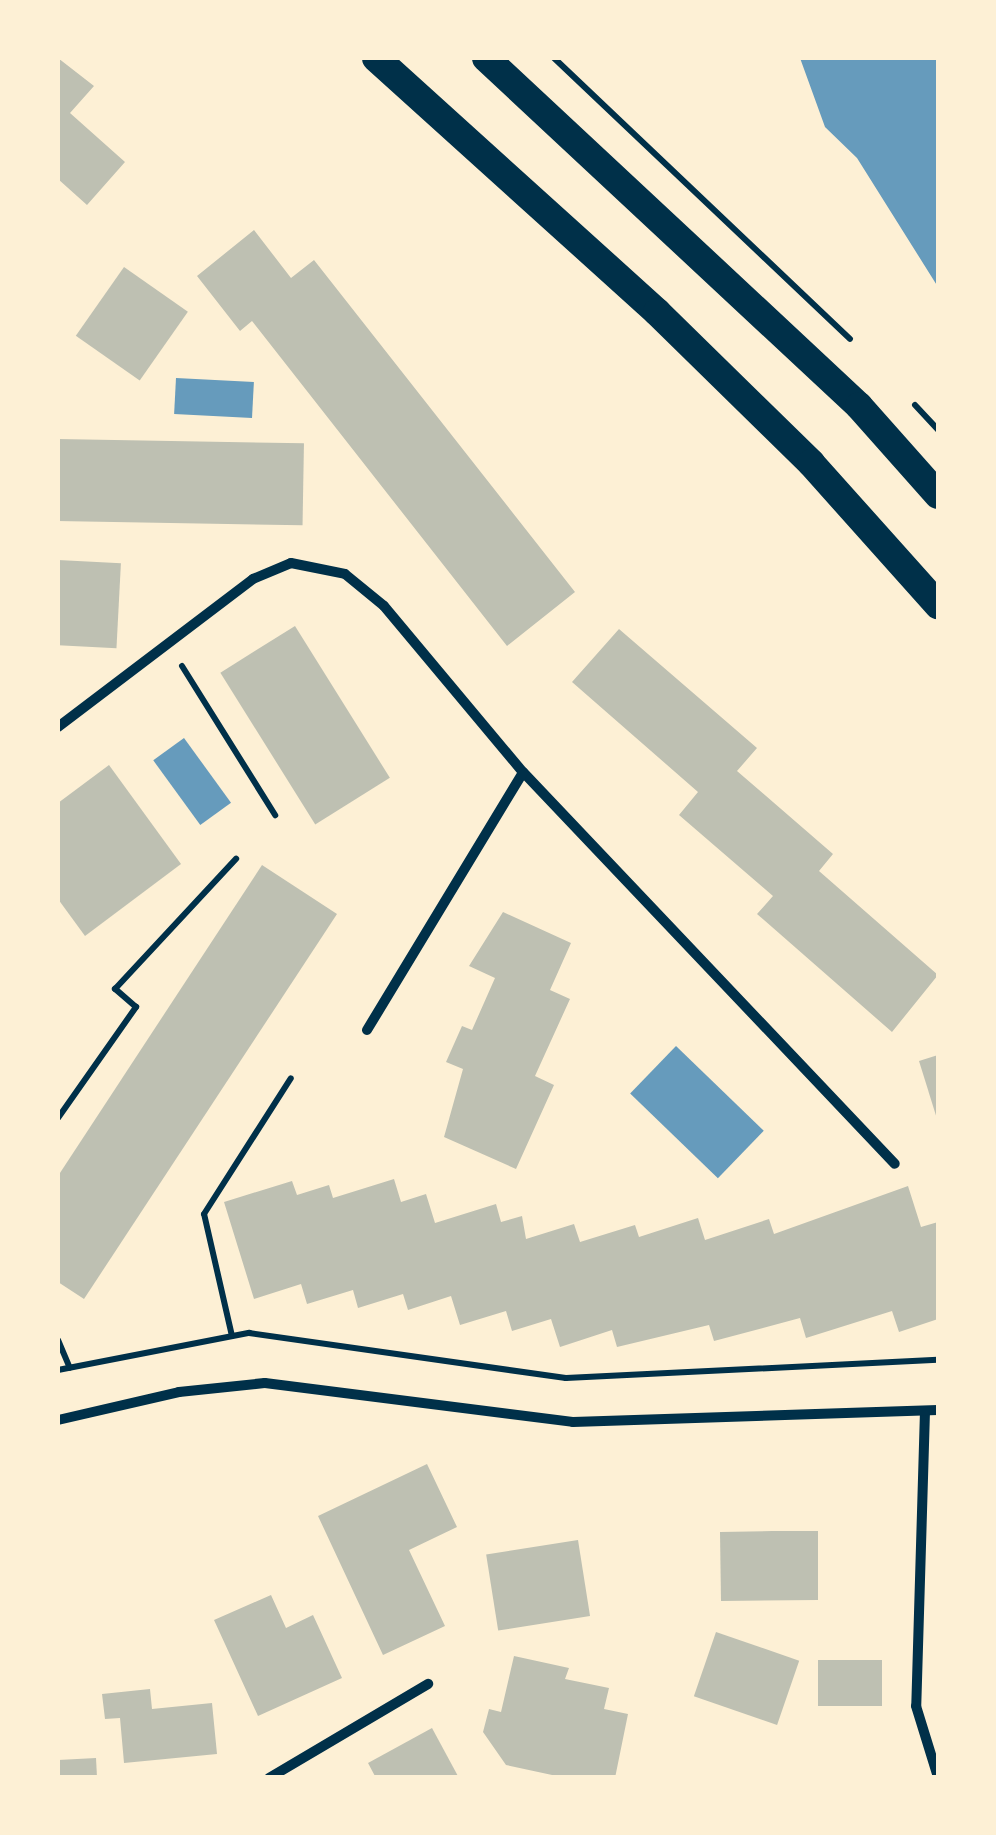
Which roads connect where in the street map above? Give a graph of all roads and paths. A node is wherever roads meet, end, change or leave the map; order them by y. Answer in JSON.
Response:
{"nodes":[{"id":1,"x":376,"y":58,"type":"edge"},
{"id":2,"x":486,"y":58,"type":"edge"},
{"id":3,"x":554,"y":58,"type":"edge"},
{"id":4,"x":852,"y":341,"type":"dead end"},
{"id":5,"x":905,"y":394,"type":"dead end"},
{"id":6,"x":938,"y":430,"type":"edge"},
{"id":7,"x":938,"y":495,"type":"edge"},
{"id":8,"x":938,"y":605,"type":"edge"},
{"id":9,"x":168,"y":643,"type":"junction"},
{"id":10,"x":58,"y":727,"type":"edge"},
{"id":11,"x":522,"y":772,"type":"junction"},
{"id":12,"x":275,"y":815,"type":"dead end"},
{"id":13,"x":236,"y":859,"type":"dead end"},
{"id":14,"x":368,"y":1030,"type":"dead end"},
{"id":15,"x":291,"y":1078,"type":"dead end"},
{"id":16,"x":58,"y":1118,"type":"edge"},
{"id":17,"x":895,"y":1164,"type":"dead end"},
{"id":18,"x":232,"y":1336,"type":"junction"},
{"id":19,"x":58,"y":1340,"type":"edge"},
{"id":20,"x":938,"y":1360,"type":"edge"},
{"id":21,"x":70,"y":1368,"type":"junction"},
{"id":22,"x":58,"y":1370,"type":"edge"},
{"id":23,"x":938,"y":1410,"type":"edge"},
{"id":24,"x":924,"y":1412,"type":"junction"},
{"id":25,"x":58,"y":1420,"type":"edge"},
{"id":26,"x":428,"y":1684,"type":"dead end"},
{"id":27,"x":938,"y":1777,"type":"edge"},
{"id":28,"x":269,"y":1778,"type":"edge"}],
"edges":[{"from":1,"to":8,"type":"highway"},
{"from":2,"to":7,"type":"highway"},
{"from":3,"to":4,"type":"path"},
{"from":5,"to":6,"type":"path"},
{"from":9,"to":10,"type":"street"},
{"from":9,"to":11,"type":"street"},
{"from":9,"to":12,"type":"path"},
{"from":11,"to":14,"type":"street"},
{"from":11,"to":17,"type":"street"},
{"from":13,"to":16,"type":"path"},
{"from":15,"to":18,"type":"path"},
{"from":18,"to":20,"type":"path"},
{"from":18,"to":21,"type":"path"},
{"from":19,"to":21,"type":"path"},
{"from":21,"to":22,"type":"path"},
{"from":23,"to":24,"type":"street"},
{"from":24,"to":25,"type":"street"},
{"from":24,"to":27,"type":"street"},
{"from":26,"to":28,"type":"street"}]}
